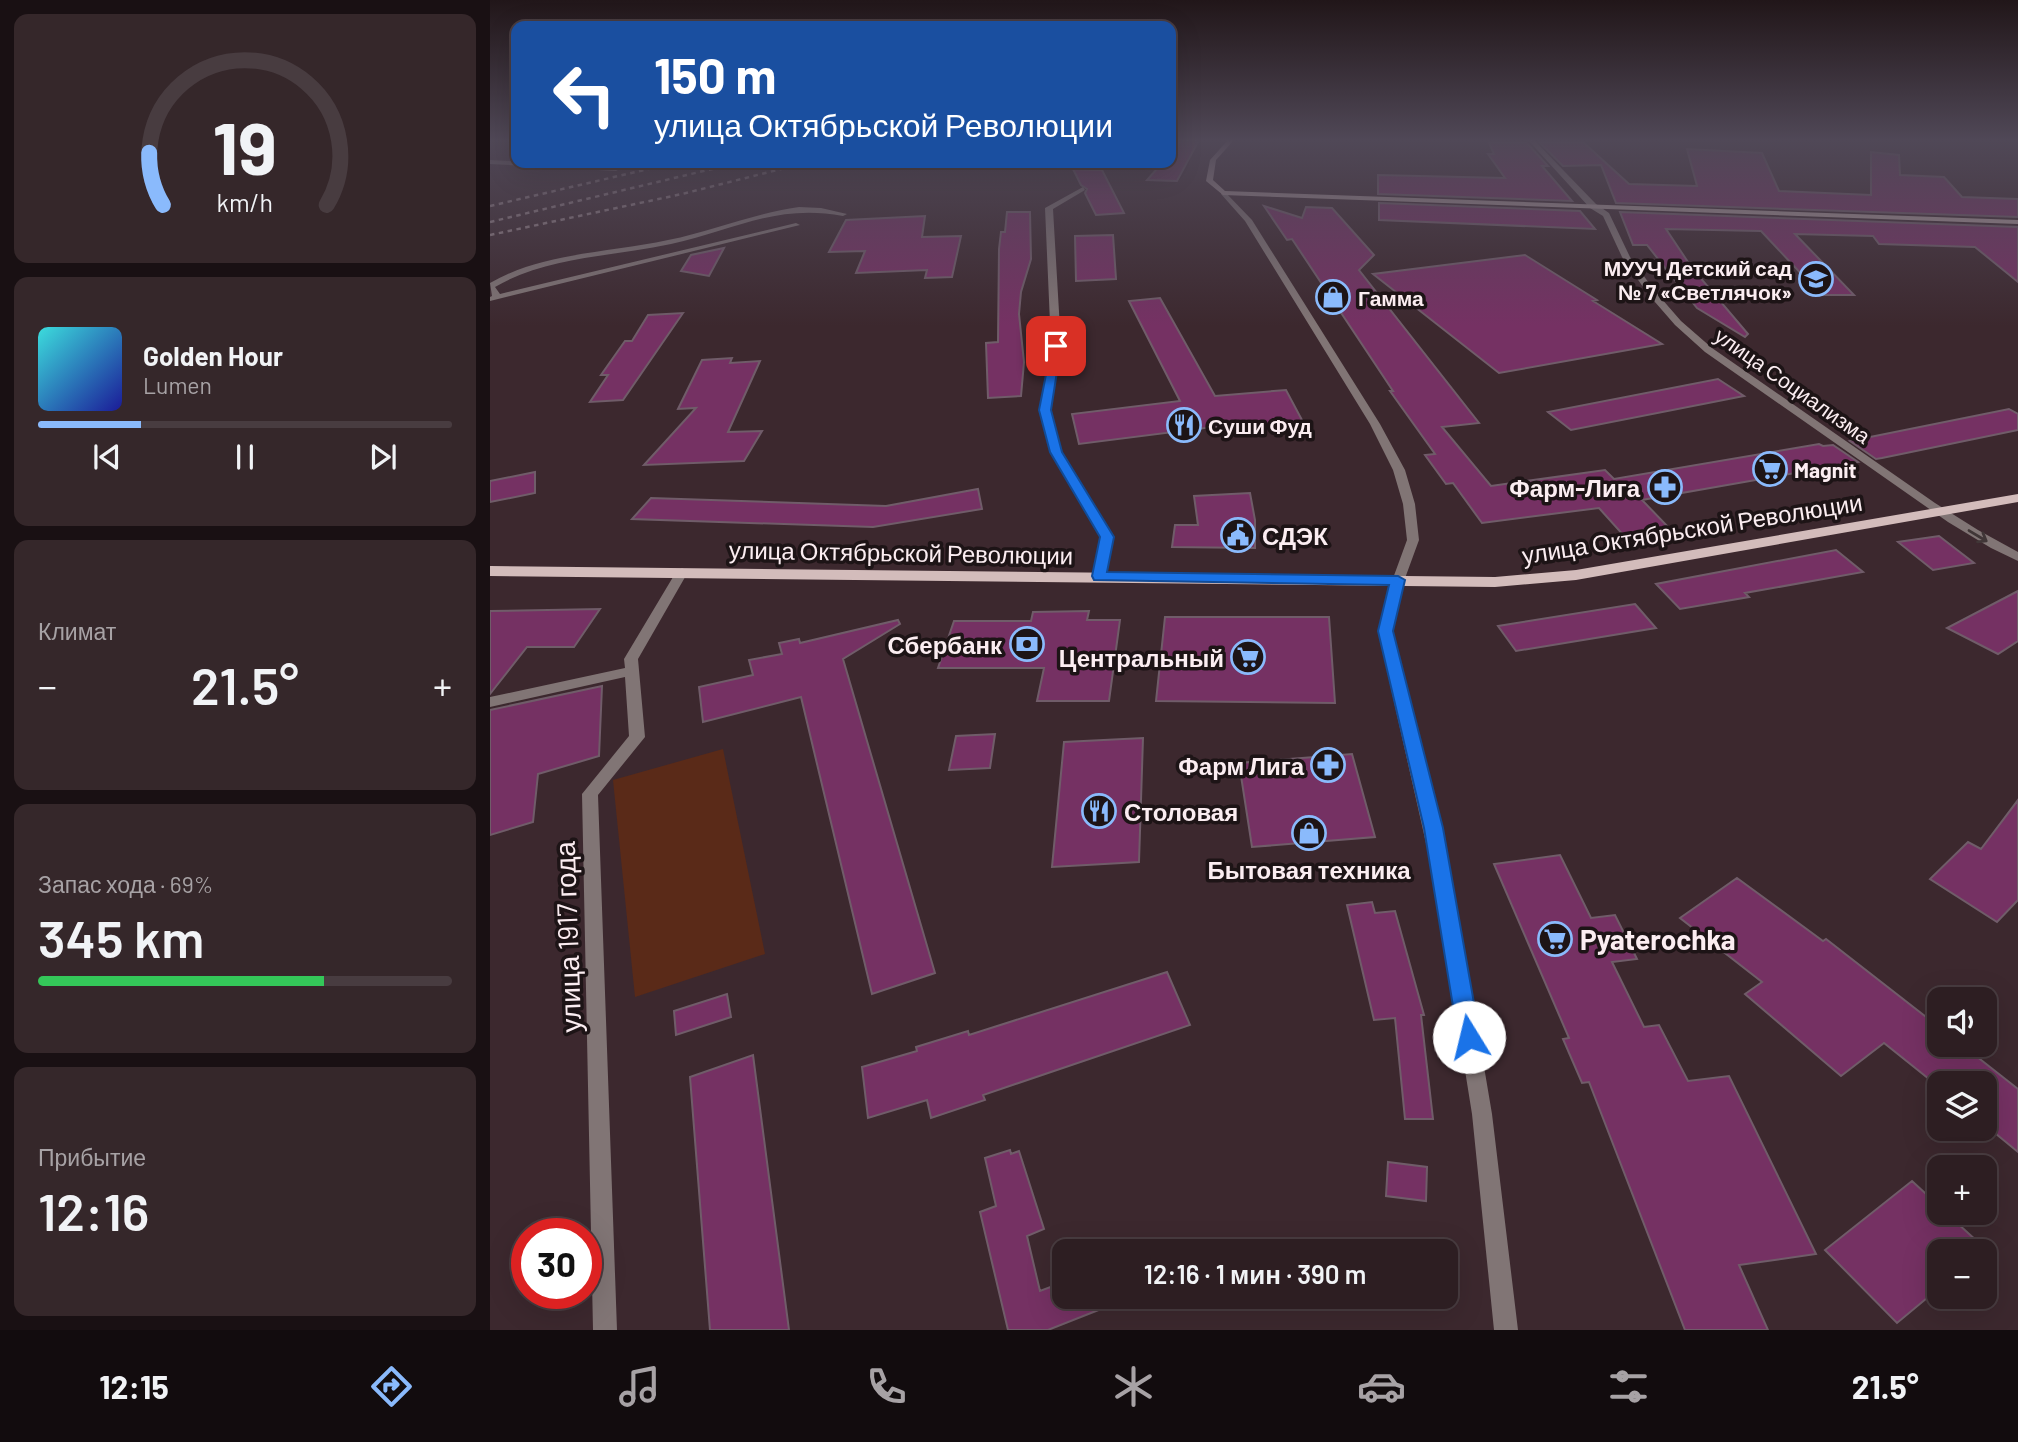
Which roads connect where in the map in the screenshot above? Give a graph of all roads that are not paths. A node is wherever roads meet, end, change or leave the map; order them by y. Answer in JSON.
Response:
{"nodes":[{"id":1,"x":1060,"y":202,"type":"edge"},
{"id":2,"x":1231,"y":202,"type":"edge"},
{"id":3,"x":1481,"y":202,"type":"edge"},
{"id":4,"x":1589,"y":202,"type":"edge"},
{"id":5,"x":1593,"y":206,"type":"junction"},
{"id":6,"x":843,"y":214,"type":"dead end"},
{"id":7,"x":2018,"y":222,"type":"edge"},
{"id":8,"x":796,"y":225,"type":"dead end"},
{"id":9,"x":494,"y":298,"type":"edge"},
{"id":10,"x":2018,"y":498,"type":"edge"},
{"id":11,"x":1940,"y":511,"type":"junction"},
{"id":12,"x":2018,"y":557,"type":"edge"},
{"id":13,"x":490,"y":571,"type":"edge"},
{"id":14,"x":682,"y":572,"type":"junction"},
{"id":15,"x":1099,"y":576,"type":"junction"},
{"id":16,"x":1398,"y":580,"type":"junction"},
{"id":17,"x":632,"y":671,"type":"junction"},
{"id":18,"x":490,"y":702,"type":"edge"},
{"id":19,"x":605,"y":1330,"type":"edge"},
{"id":20,"x":1506,"y":1330,"type":"edge"}],
"edges":[{"from":1,"to":15,"type":"street"},
{"from":2,"to":16,"type":"street"},
{"from":3,"to":5,"type":"main road"},
{"from":4,"to":5,"type":"street","name":"улица Социализма"},
{"from":5,"to":7,"type":"main road"},
{"from":5,"to":11,"type":"street","name":"улица Социализма"},
{"from":6,"to":9,"type":"street"},
{"from":8,"to":9,"type":"street"},
{"from":10,"to":11,"type":"main road","name":"улица Октябрьской Революции"},
{"from":11,"to":12,"type":"street","name":"улица Социализма","one_way":true},
{"from":11,"to":16,"type":"main road","name":"улица Октябрьской Революции"},
{"from":13,"to":14,"type":"main road","name":"улица Октябрьской Революции"},
{"from":14,"to":15,"type":"main road","name":"улица Октябрьской Революции"},
{"from":14,"to":17,"type":"street","name":"улица 1917 года"},
{"from":15,"to":16,"type":"main road","name":"улица Октябрьской Революции"},
{"from":16,"to":20,"type":"street"},
{"from":17,"to":18,"type":"street"},
{"from":17,"to":19,"type":"street","name":"улица 1917 года"}]}
